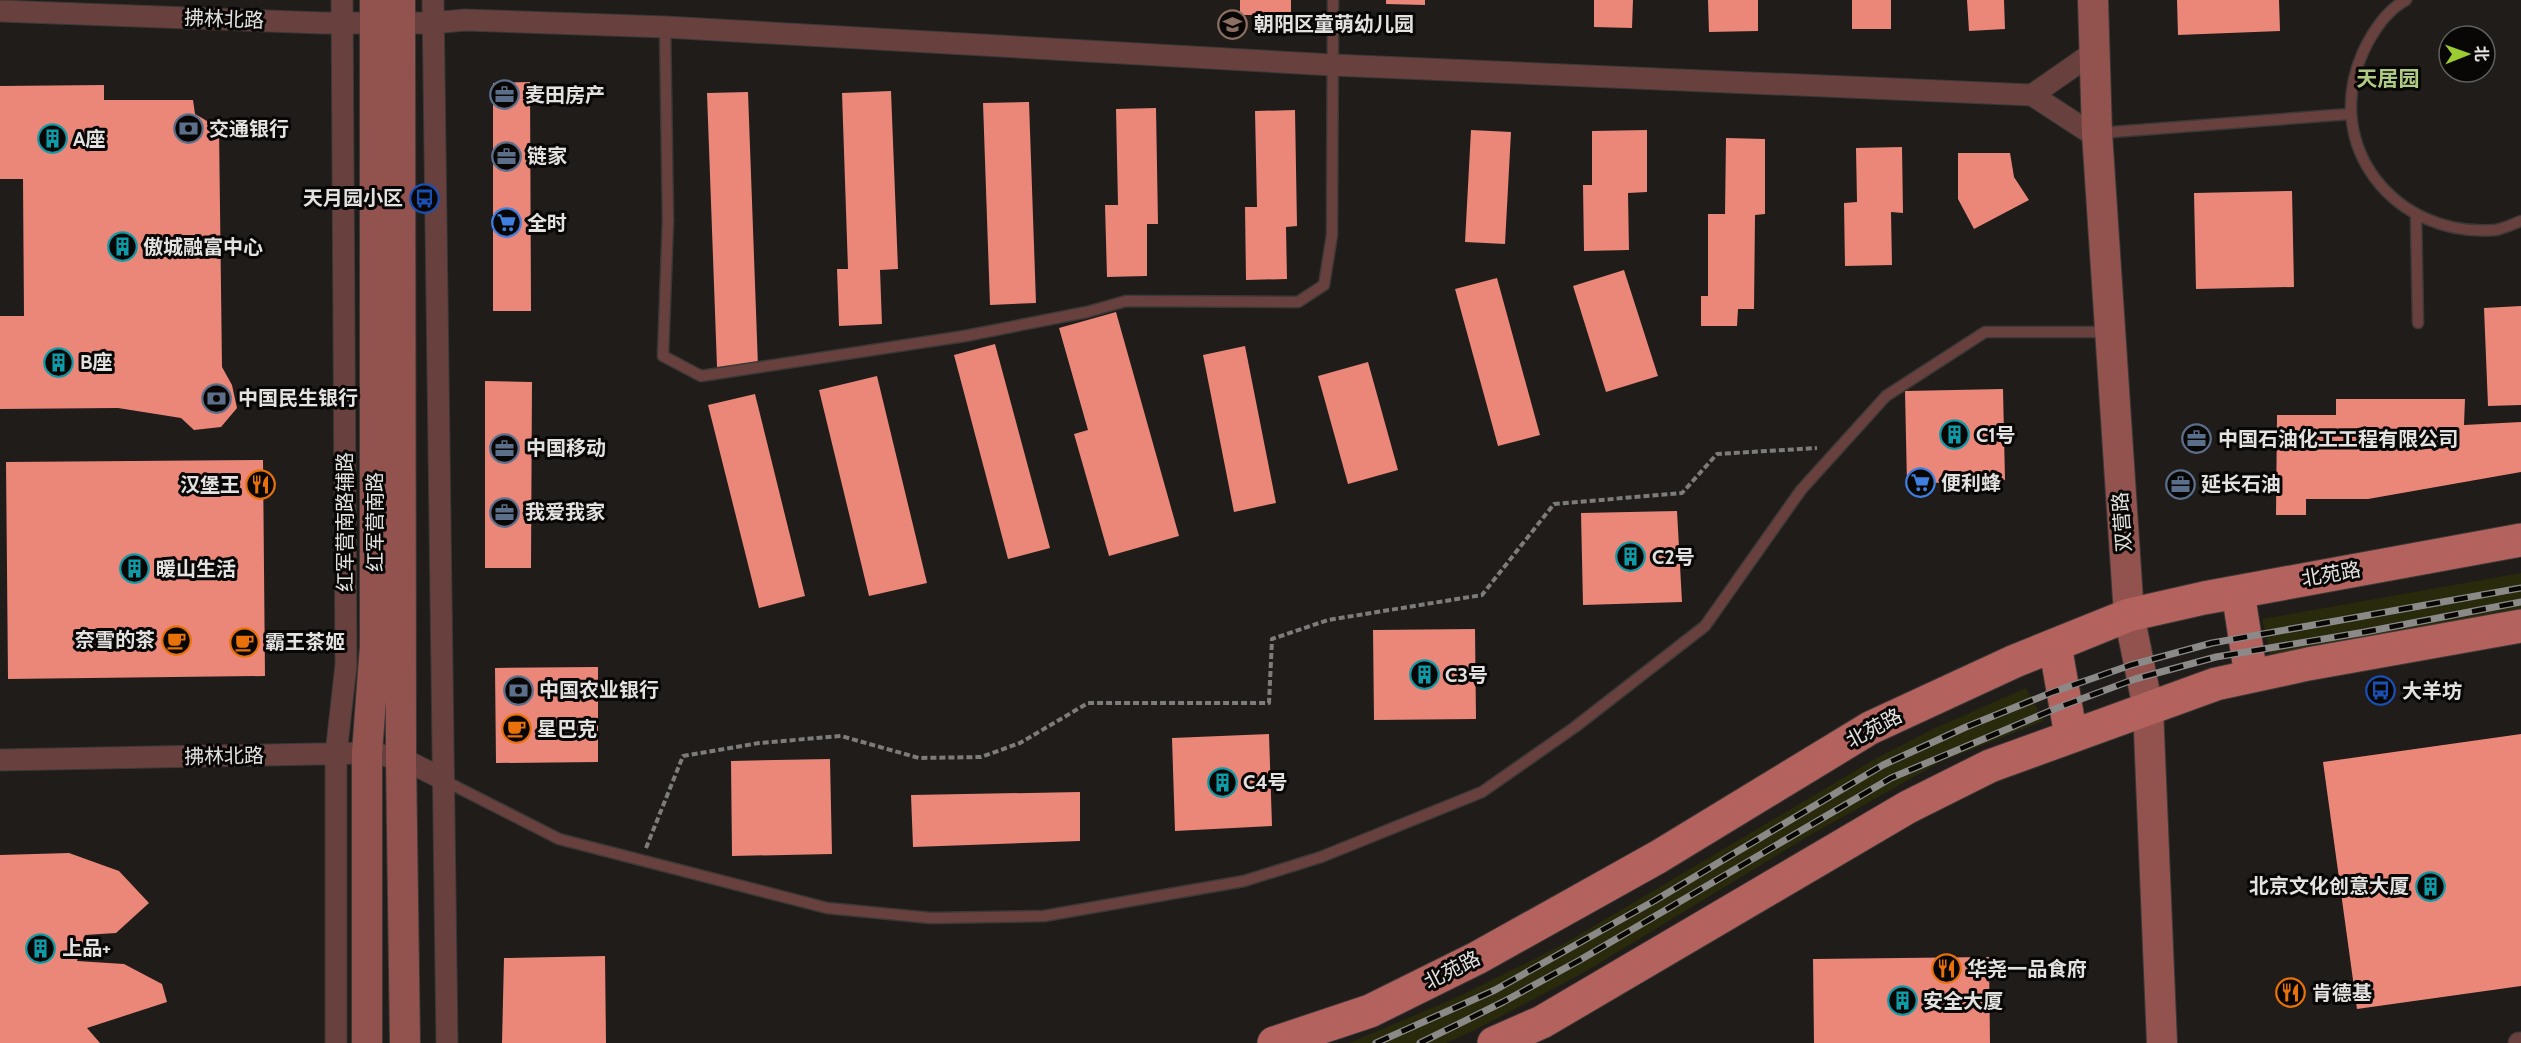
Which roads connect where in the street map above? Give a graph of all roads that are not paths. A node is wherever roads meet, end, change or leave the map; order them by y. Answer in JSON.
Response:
{"nodes":[{"id":1,"x":342,"y":0,"type":"edge"},
{"id":2,"x":433,"y":0,"type":"edge"},
{"id":3,"x":1333,"y":0,"type":"edge"},
{"id":4,"x":2093,"y":0,"type":"edge"},
{"id":5,"x":2406,"y":0,"type":"edge"},
{"id":6,"x":0,"y":11,"type":"edge"},
{"id":7,"x":388,"y":11,"type":"edge"},
{"id":8,"x":342,"y":22,"type":"junction"},
{"id":9,"x":432,"y":23,"type":"junction"},
{"id":10,"x":665,"y":27,"type":"junction"},
{"id":11,"x":2094,"y":52,"type":"junction"},
{"id":12,"x":1333,"y":65,"type":"junction"},
{"id":13,"x":2032,"y":95,"type":"junction"},
{"id":14,"x":2350,"y":114,"type":"junction"},
{"id":15,"x":2098,"y":135,"type":"junction"},
{"id":16,"x":2416,"y":216,"type":"junction"},
{"id":17,"x":2521,"y":221,"type":"edge"},
{"id":18,"x":2418,"y":323,"type":"dead end"},
{"id":19,"x":2110,"y":332,"type":"junction"},
{"id":20,"x":2521,"y":540,"type":"edge"},
{"id":21,"x":2238,"y":592,"type":"junction"},
{"id":22,"x":2128,"y":615,"type":"junction"},
{"id":23,"x":2521,"y":626,"type":"edge"},
{"id":24,"x":2055,"y":645,"type":"junction"},
{"id":25,"x":2251,"y":676,"type":"junction"},
{"id":26,"x":2148,"y":708,"type":"junction"},
{"id":27,"x":2071,"y":736,"type":"junction"},
{"id":28,"x":367,"y":753,"type":"junction"},
{"id":29,"x":336,"y":754,"type":"junction"},
{"id":30,"x":401,"y":758,"type":"junction"},
{"id":31,"x":0,"y":760,"type":"edge"},
{"id":32,"x":443,"y":779,"type":"junction"},
{"id":33,"x":336,"y":1043,"type":"edge"},
{"id":34,"x":368,"y":1043,"type":"edge"},
{"id":35,"x":405,"y":1043,"type":"edge"},
{"id":36,"x":447,"y":1043,"type":"edge"},
{"id":37,"x":1274,"y":1043,"type":"edge"},
{"id":38,"x":1494,"y":1043,"type":"edge"},
{"id":39,"x":2162,"y":1043,"type":"edge"}],
"edges":[{"from":1,"to":8,"type":"street","name":"红军营南路辅路"},
{"from":2,"to":9,"type":"street"},
{"from":3,"to":12,"type":"lane"},
{"from":4,"to":11,"type":"main road","name":"双营路"},
{"from":5,"to":14,"type":"lane"},
{"from":6,"to":8,"type":"street","name":"拂林北路"},
{"from":7,"to":8,"type":"street","name":"拂林北路"},
{"from":7,"to":9,"type":"street","name":"拂林北路"},
{"from":7,"to":28,"type":"main road","name":"红军营南路"},
{"from":7,"to":30,"type":"main road","name":"红军营南路"},
{"from":8,"to":29,"type":"street","name":"红军营南路辅路"},
{"from":9,"to":10,"type":"street","name":"拂林北路"},
{"from":9,"to":32,"type":"street"},
{"from":10,"to":12,"type":"street","name":"拂林北路"},
{"from":10,"to":12,"type":"lane"},
{"from":11,"to":13,"type":"street"},
{"from":11,"to":15,"type":"main road","name":"双营路"},
{"from":12,"to":13,"type":"street","name":"拂林北路"},
{"from":13,"to":15,"type":"street"},
{"from":14,"to":15,"type":"lane"},
{"from":14,"to":16,"type":"lane"},
{"from":15,"to":19,"type":"main road","name":"双营路"},
{"from":16,"to":17,"type":"lane"},
{"from":16,"to":18,"type":"lane"},
{"from":19,"to":22,"type":"main road","name":"双营路"},
{"from":19,"to":32,"type":"lane"},
{"from":20,"to":21,"type":"main road","name":"北苑路"},
{"from":21,"to":22,"type":"main road","name":"北苑路"},
{"from":21,"to":25,"type":"main road"},
{"from":22,"to":24,"type":"main road","name":"北苑路"},
{"from":22,"to":26,"type":"main road","name":"双营路"},
{"from":23,"to":25,"type":"main road"},
{"from":24,"to":27,"type":"main road"},
{"from":24,"to":37,"type":"main road","name":"北苑路"},
{"from":25,"to":26,"type":"main road"},
{"from":26,"to":27,"type":"main road"},
{"from":26,"to":39,"type":"main road","name":"双营路"},
{"from":27,"to":38,"type":"main road"},
{"from":28,"to":29,"type":"street","name":"拂林北路"},
{"from":28,"to":30,"type":"street","name":"拂林北路"},
{"from":28,"to":34,"type":"main road","name":"红军营南路"},
{"from":29,"to":31,"type":"street","name":"拂林北路"},
{"from":29,"to":33,"type":"street","name":"红军营南路辅路"},
{"from":30,"to":32,"type":"street","name":"拂林北路"},
{"from":30,"to":35,"type":"main road","name":"红军营南路"},
{"from":32,"to":36,"type":"street"}]}
